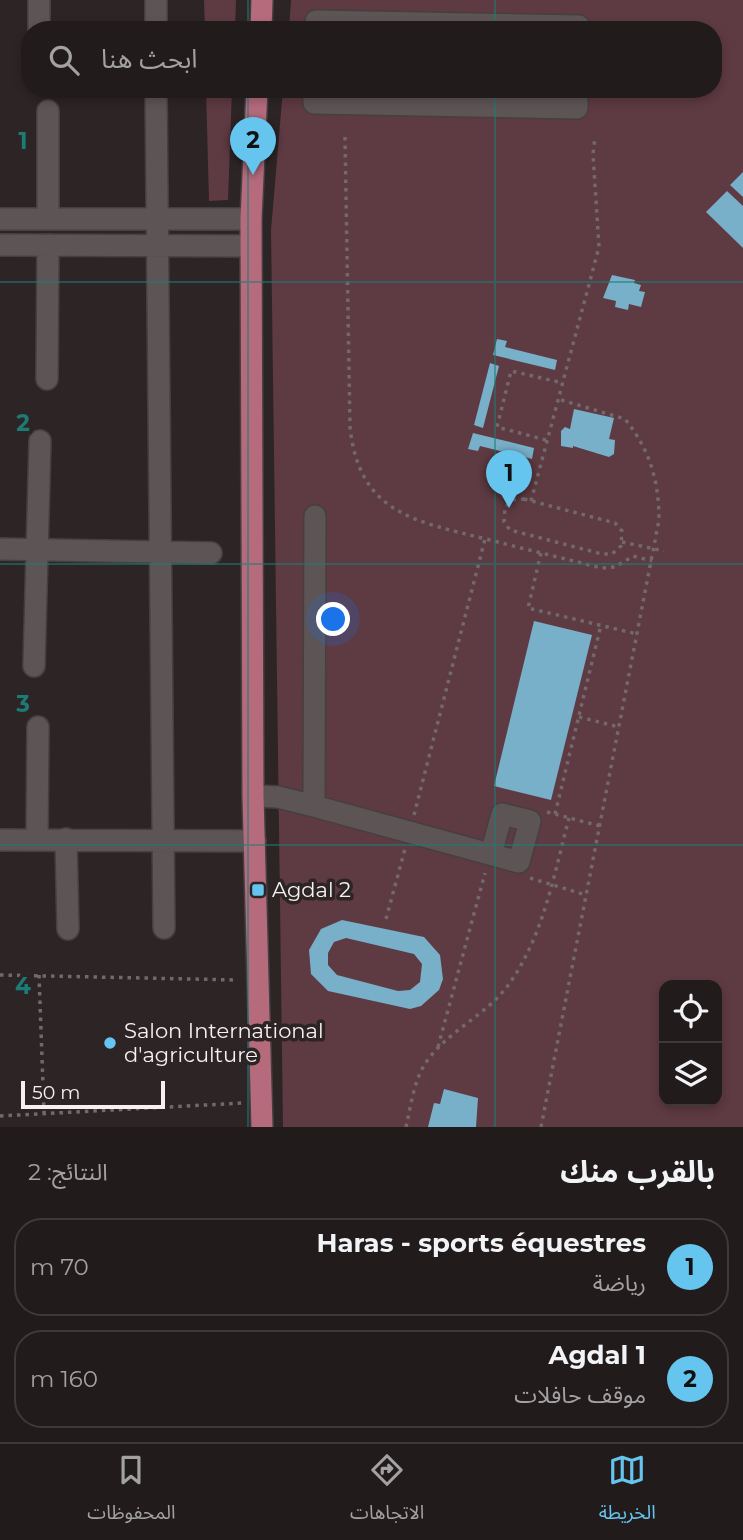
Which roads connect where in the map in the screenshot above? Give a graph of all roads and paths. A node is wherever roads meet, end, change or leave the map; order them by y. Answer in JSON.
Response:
{"nodes":[{"id":1,"x":39,"y":0,"type":"edge"},
{"id":2,"x":156,"y":0,"type":"edge"},
{"id":3,"x":262,"y":0,"type":"edge"},
{"id":4,"x":39,"y":21,"type":"edge"},
{"id":5,"x":156,"y":21,"type":"edge"},
{"id":6,"x":261,"y":21,"type":"edge"},
{"id":7,"x":156,"y":98,"type":"edge"},
{"id":8,"x":257,"y":98,"type":"edge"},
{"id":9,"x":314,"y":98,"type":"edge"},
{"id":10,"x":578,"y":98,"type":"edge"},
{"id":11,"x":48,"y":111,"type":"dead end"},
{"id":12,"x":345,"y":137,"type":"dead end"},
{"id":13,"x":595,"y":137,"type":"dead end"},
{"id":14,"x":48,"y":218,"type":"junction"},
{"id":15,"x":0,"y":219,"type":"edge"},
{"id":16,"x":251,"y":219,"type":"junction"},
{"id":17,"x":157,"y":221,"type":"junction"},
{"id":18,"x":157,"y":244,"type":"junction"},
{"id":19,"x":0,"y":245,"type":"edge"},
{"id":20,"x":48,"y":245,"type":"junction"},
{"id":21,"x":251,"y":246,"type":"junction"},
{"id":22,"x":47,"y":379,"type":"dead end"},
{"id":23,"x":563,"y":383,"type":"junction"},
{"id":24,"x":558,"y":399,"type":"junction"},
{"id":25,"x":547,"y":440,"type":"junction"},
{"id":26,"x":40,"y":441,"type":"dead end"},
{"id":27,"x":531,"y":501,"type":"junction"},
{"id":28,"x":314,"y":516,"type":"dead end"},
{"id":29,"x":485,"y":539,"type":"junction"},
{"id":30,"x":622,"y":542,"type":"junction"},
{"id":31,"x":0,"y":549,"type":"edge"},
{"id":32,"x":654,"y":549,"type":"junction"},
{"id":33,"x":36,"y":550,"type":"junction"},
{"id":34,"x":664,"y":551,"type":"dead end"},
{"id":35,"x":159,"y":552,"type":"junction"},
{"id":36,"x":211,"y":553,"type":"dead end"},
{"id":37,"x":541,"y":553,"type":"junction"},
{"id":38,"x":652,"y":561,"type":"junction"},
{"id":39,"x":601,"y":625,"type":"junction"},
{"id":40,"x":637,"y":634,"type":"junction"},
{"id":41,"x":34,"y":666,"type":"dead end"},
{"id":42,"x":579,"y":717,"type":"junction"},
{"id":43,"x":38,"y":727,"type":"dead end"},
{"id":44,"x":619,"y":727,"type":"junction"},
{"id":45,"x":253,"y":796,"type":"junction"},
{"id":46,"x":314,"y":806,"type":"junction"},
{"id":47,"x":555,"y":814,"type":"dead end"},
{"id":48,"x":569,"y":818,"type":"dead end"},
{"id":49,"x":409,"y":832,"type":"junction"},
{"id":50,"x":66,"y":839,"type":"junction"},
{"id":51,"x":0,"y":840,"type":"edge"},
{"id":52,"x":37,"y":840,"type":"junction"},
{"id":53,"x":163,"y":841,"type":"junction"},
{"id":54,"x":255,"y":841,"type":"junction"},
{"id":55,"x":491,"y":854,"type":"joint"},
{"id":56,"x":526,"y":877,"type":"dead end"},
{"id":57,"x":551,"y":885,"type":"junction"},
{"id":58,"x":586,"y":895,"type":"junction"},
{"id":59,"x":386,"y":919,"type":"dead end"},
{"id":60,"x":164,"y":928,"type":"dead end"},
{"id":61,"x":68,"y":929,"type":"dead end"},
{"id":62,"x":0,"y":975,"type":"edge"},
{"id":63,"x":39,"y":975,"type":"junction"},
{"id":64,"x":258,"y":981,"type":"junction"},
{"id":65,"x":438,"y":1048,"type":"junction"},
{"id":66,"x":263,"y":1102,"type":"junction"},
{"id":67,"x":44,"y":1113,"type":"junction"},
{"id":68,"x":0,"y":1116,"type":"edge"},
{"id":69,"x":262,"y":1127,"type":"edge"},
{"id":70,"x":406,"y":1127,"type":"edge"},
{"id":71,"x":541,"y":1127,"type":"edge"}],
"edges":[{"from":1,"to":4,"type":"street"},
{"from":2,"to":5,"type":"street"},
{"from":3,"to":6,"type":"main road"},
{"from":7,"to":17,"type":"street"},
{"from":8,"to":16,"type":"main road"},
{"from":9,"to":10,"type":"street"},
{"from":11,"to":14,"type":"street"},
{"from":12,"to":29,"type":"path"},
{"from":13,"to":23,"type":"path"},
{"from":14,"to":15,"type":"street"},
{"from":14,"to":17,"type":"street"},
{"from":16,"to":17,"type":"street"},
{"from":16,"to":21,"type":"main road"},
{"from":17,"to":18,"type":"street"},
{"from":18,"to":20,"type":"street"},
{"from":18,"to":21,"type":"street"},
{"from":18,"to":35,"type":"street"},
{"from":19,"to":20,"type":"street"},
{"from":20,"to":22,"type":"street"},
{"from":21,"to":45,"type":"main road"},
{"from":23,"to":24,"type":"path"},
{"from":23,"to":25,"type":"path"},
{"from":24,"to":25,"type":"path"},
{"from":24,"to":32,"type":"path"},
{"from":25,"to":27,"type":"path"},
{"from":26,"to":33,"type":"street"},
{"from":27,"to":30,"type":"path"},
{"from":27,"to":30,"type":"path"},
{"from":28,"to":46,"type":"street"},
{"from":29,"to":37,"type":"path"},
{"from":29,"to":49,"type":"path"},
{"from":30,"to":32,"type":"path"},
{"from":31,"to":33,"type":"street"},
{"from":32,"to":34,"type":"path"},
{"from":32,"to":38,"type":"path"},
{"from":33,"to":35,"type":"street"},
{"from":33,"to":41,"type":"street"},
{"from":35,"to":36,"type":"street"},
{"from":35,"to":53,"type":"street"},
{"from":37,"to":38,"type":"path"},
{"from":37,"to":39,"type":"path"},
{"from":38,"to":40,"type":"path"},
{"from":39,"to":40,"type":"path"},
{"from":39,"to":42,"type":"path"},
{"from":40,"to":44,"type":"path"},
{"from":42,"to":44,"type":"path"},
{"from":42,"to":47,"type":"path"},
{"from":43,"to":52,"type":"street"},
{"from":44,"to":58,"type":"path"},
{"from":45,"to":46,"type":"street"},
{"from":45,"to":54,"type":"main road"},
{"from":46,"to":49,"type":"street"},
{"from":48,"to":57,"type":"path"},
{"from":49,"to":55,"type":"street"},
{"from":49,"to":59,"type":"path"},
{"from":50,"to":52,"type":"street"},
{"from":50,"to":53,"type":"street"},
{"from":50,"to":61,"type":"street"},
{"from":51,"to":52,"type":"street"},
{"from":53,"to":54,"type":"street"},
{"from":53,"to":60,"type":"street"},
{"from":54,"to":64,"type":"main road"},
{"from":55,"to":65,"type":"path"},
{"from":56,"to":57,"type":"path"},
{"from":57,"to":58,"type":"path"},
{"from":57,"to":65,"type":"path"},
{"from":58,"to":71,"type":"path"},
{"from":62,"to":63,"type":"path"},
{"from":63,"to":64,"type":"path"},
{"from":63,"to":67,"type":"path"},
{"from":64,"to":66,"type":"main road"},
{"from":65,"to":70,"type":"path"},
{"from":66,"to":67,"type":"path"},
{"from":66,"to":69,"type":"main road"},
{"from":67,"to":68,"type":"path"}]}
